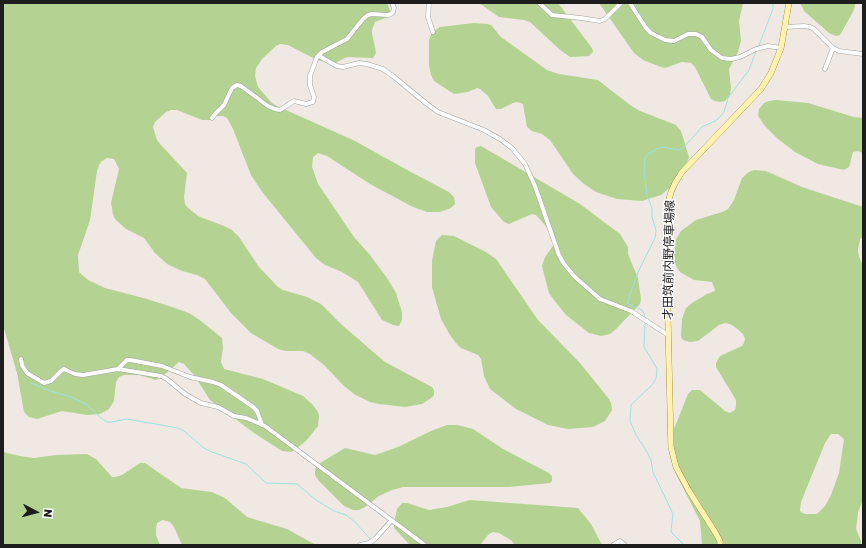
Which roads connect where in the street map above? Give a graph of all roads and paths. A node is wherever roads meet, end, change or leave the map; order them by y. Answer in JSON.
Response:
{"nodes":[{"id":1,"x":392,"y":3,"type":"edge"},
{"id":2,"x":429,"y":3,"type":"edge"},
{"id":3,"x":538,"y":3,"type":"edge"},
{"id":4,"x":622,"y":3,"type":"edge"},
{"id":5,"x":630,"y":3,"type":"edge"},
{"id":6,"x":790,"y":3,"type":"edge"},
{"id":7,"x":785,"y":27,"type":"junction"},
{"id":8,"x":433,"y":32,"type":"dead end"},
{"id":9,"x":782,"y":48,"type":"junction"},
{"id":10,"x":833,"y":48,"type":"junction"},
{"id":11,"x":863,"y":54,"type":"edge"},
{"id":12,"x":319,"y":56,"type":"junction"},
{"id":13,"x":826,"y":69,"type":"dead end"},
{"id":14,"x":212,"y":118,"type":"dead end"},
{"id":15,"x":668,"y":335,"type":"junction"},
{"id":16,"x":21,"y":359,"type":"dead end"},
{"id":17,"x":118,"y":369,"type":"junction"},
{"id":18,"x":262,"y":425,"type":"junction"},
{"id":19,"x":392,"y":520,"type":"junction"},
{"id":20,"x":720,"y":543,"type":"edge"},
{"id":21,"x":360,"y":545,"type":"edge"},
{"id":22,"x":425,"y":545,"type":"edge"},
{"id":23,"x":613,"y":545,"type":"edge"},
{"id":24,"x":625,"y":545,"type":"edge"},
{"id":25,"x":727,"y":545,"type":"edge"}],
"edges":[{"from":1,"to":12,"type":"street"},
{"from":2,"to":8,"type":"street"},
{"from":3,"to":4,"type":"street"},
{"from":5,"to":9,"type":"street"},
{"from":6,"to":7,"type":"main road","name":"才田筑前内野停車場線"},
{"from":7,"to":9,"type":"main road","name":"才田筑前内野停車場線"},
{"from":7,"to":10,"type":"street"},
{"from":9,"to":15,"type":"main road","name":"才田筑前内野停車場線"},
{"from":10,"to":11,"type":"street"},
{"from":10,"to":13,"type":"street"},
{"from":12,"to":14,"type":"street"},
{"from":12,"to":15,"type":"street"},
{"from":15,"to":20,"type":"main road","name":"才田筑前内野停車場線"},
{"from":16,"to":17,"type":"street"},
{"from":17,"to":18,"type":"street"},
{"from":17,"to":18,"type":"street"},
{"from":18,"to":19,"type":"street"},
{"from":19,"to":21,"type":"street"},
{"from":19,"to":22,"type":"street"},
{"from":20,"to":25,"type":"main road"},
{"from":23,"to":24,"type":"street"}]}
